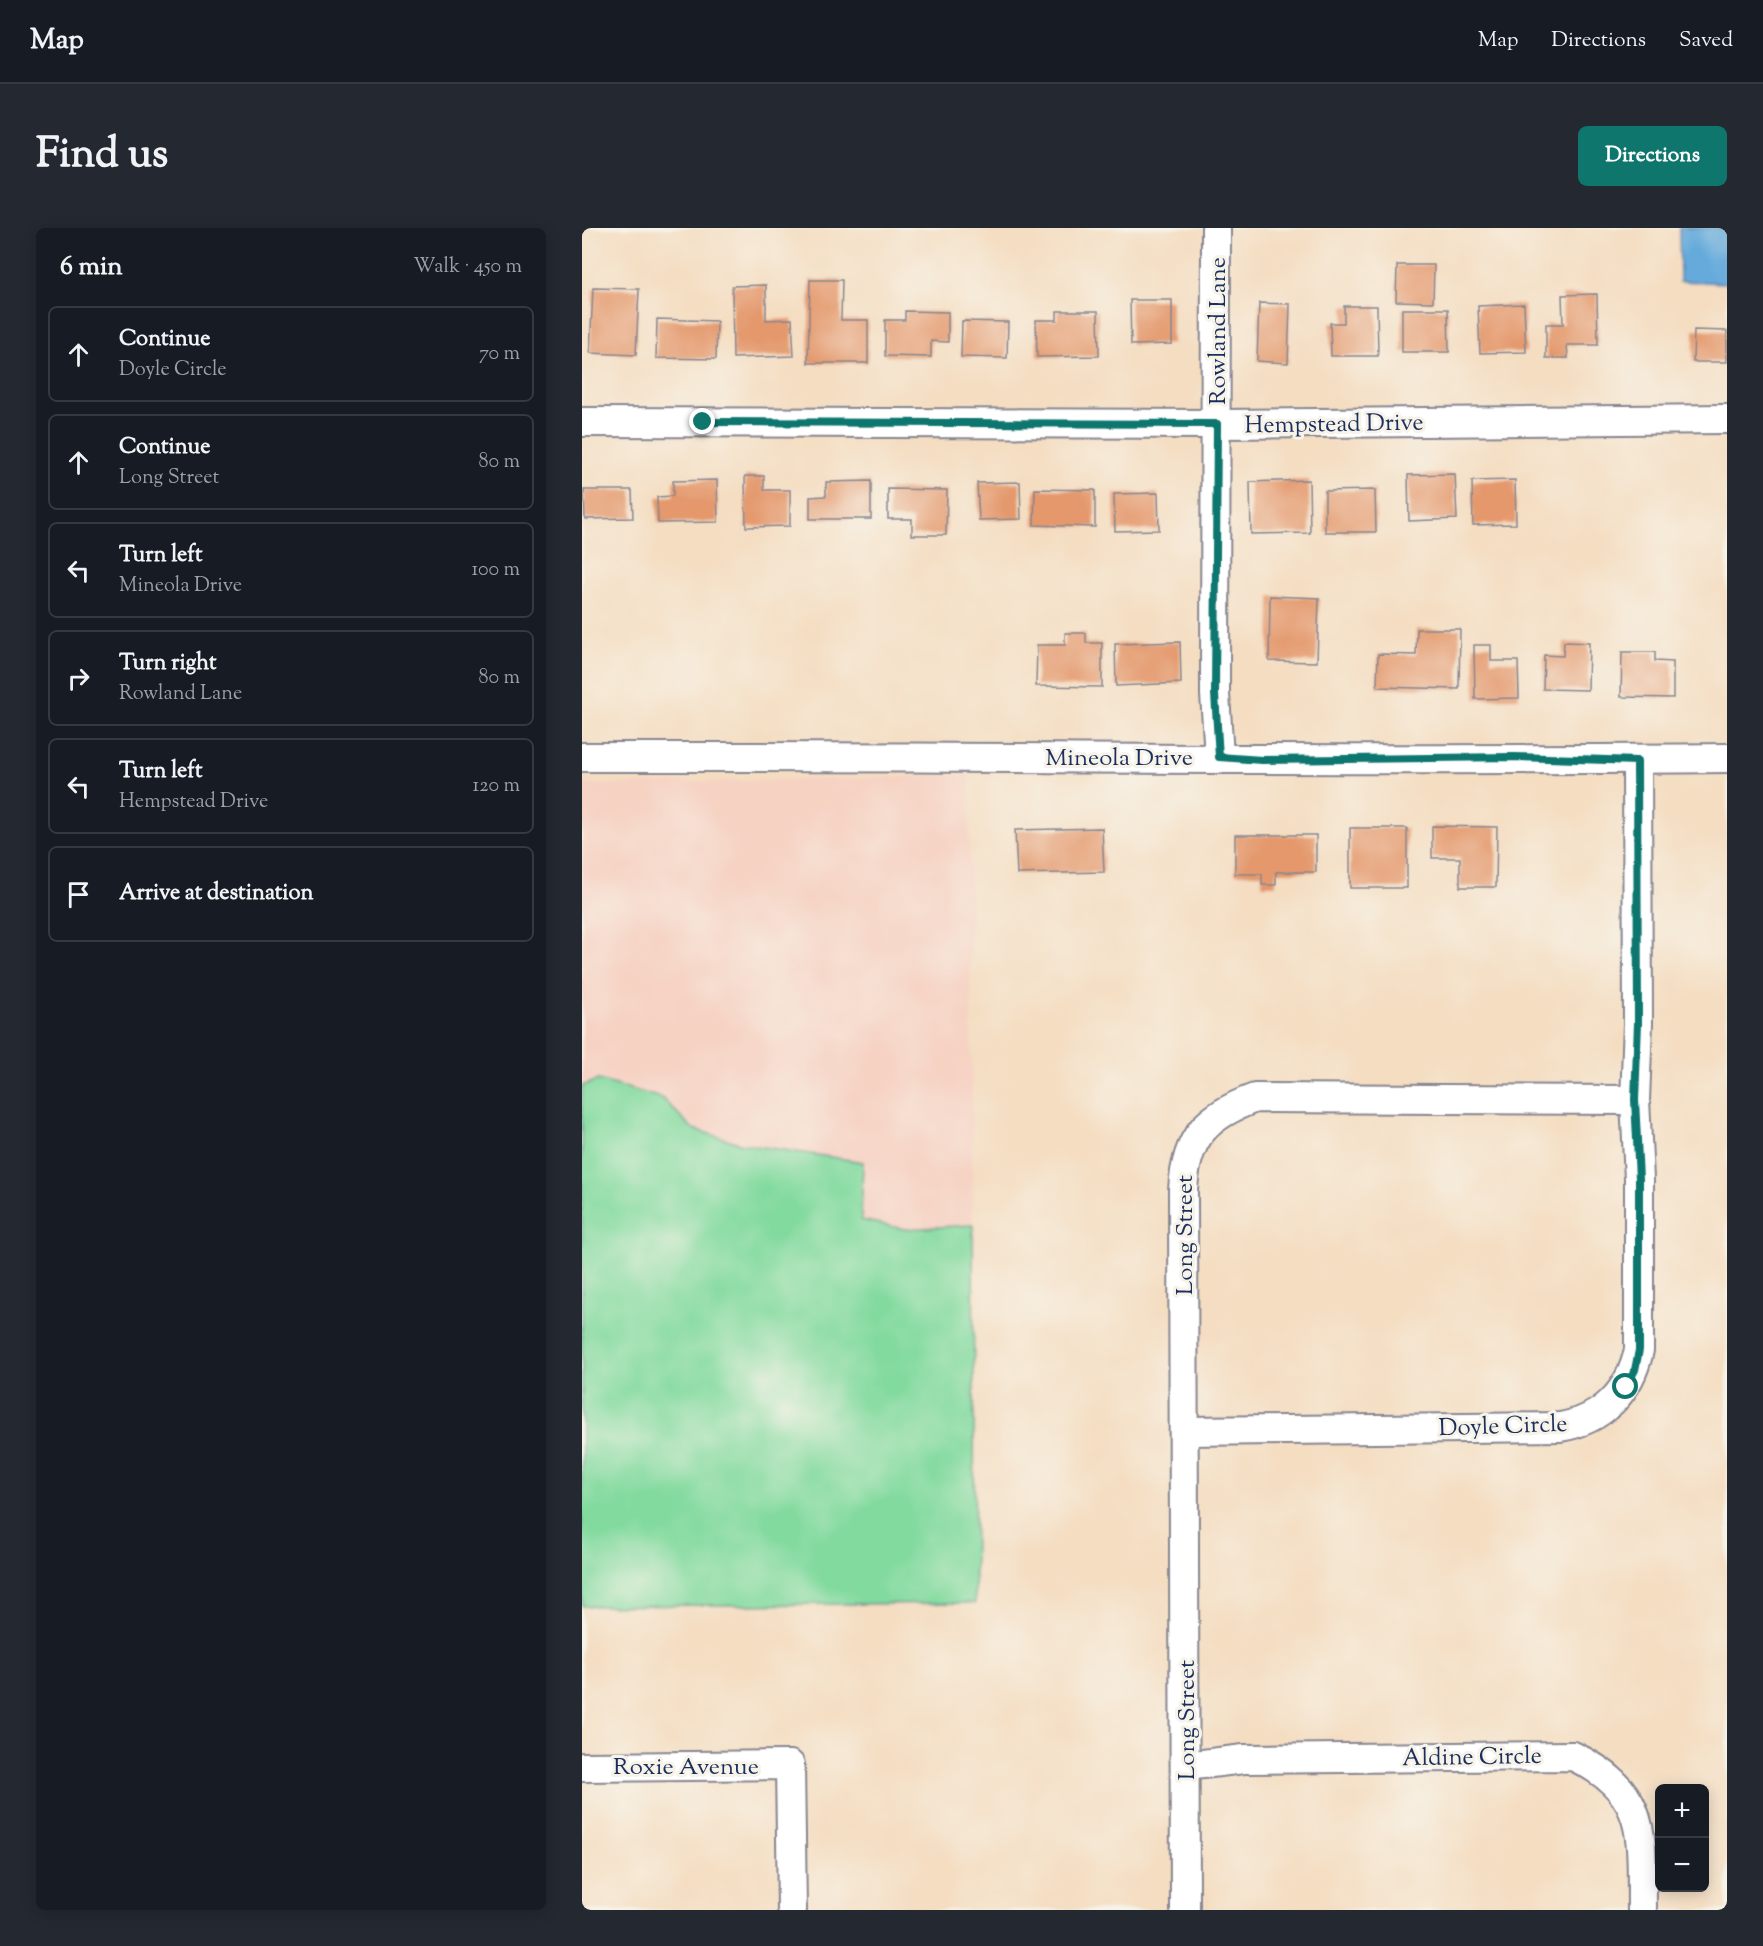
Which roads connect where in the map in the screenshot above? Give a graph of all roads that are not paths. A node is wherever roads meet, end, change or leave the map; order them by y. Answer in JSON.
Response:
{"nodes":[{"id":1,"x":1216,"y":228,"type":"edge"},
{"id":2,"x":1727,"y":419,"type":"edge"},
{"id":3,"x":582,"y":422,"type":"edge"},
{"id":4,"x":1217,"y":424,"type":"junction"},
{"id":5,"x":582,"y":757,"type":"edge"},
{"id":6,"x":1219,"y":757,"type":"junction"},
{"id":7,"x":1727,"y":758,"type":"edge"},
{"id":8,"x":1637,"y":761,"type":"junction"},
{"id":9,"x":1635,"y":1100,"type":"junction"},
{"id":10,"x":1185,"y":1431,"type":"junction"},
{"id":11,"x":1186,"y":1766,"type":"junction"},
{"id":12,"x":582,"y":1767,"type":"edge"},
{"id":13,"x":792,"y":1910,"type":"edge"},
{"id":14,"x":1185,"y":1910,"type":"edge"},
{"id":15,"x":1642,"y":1910,"type":"edge"}],
"edges":[{"from":1,"to":4,"type":"street","name":"Rowland Lane"},
{"from":2,"to":4,"type":"street","name":"Hempstead Drive"},
{"from":3,"to":4,"type":"street","name":"Hempstead Drive"},
{"from":4,"to":6,"type":"street","name":"Rowland Lane"},
{"from":5,"to":6,"type":"street","name":"Mineola Drive"},
{"from":6,"to":8,"type":"street","name":"Mineola Drive"},
{"from":7,"to":8,"type":"street","name":"Mineola Drive"},
{"from":8,"to":9,"type":"street"},
{"from":9,"to":10,"type":"street","name":"Doyle Circle"},
{"from":9,"to":10,"type":"street","name":"Long Street"},
{"from":10,"to":11,"type":"street","name":"Long Street"},
{"from":11,"to":14,"type":"street","name":"Long Street"},
{"from":11,"to":15,"type":"street","name":"Aldine Circle"},
{"from":12,"to":13,"type":"street","name":"Roxie Avenue"}]}
